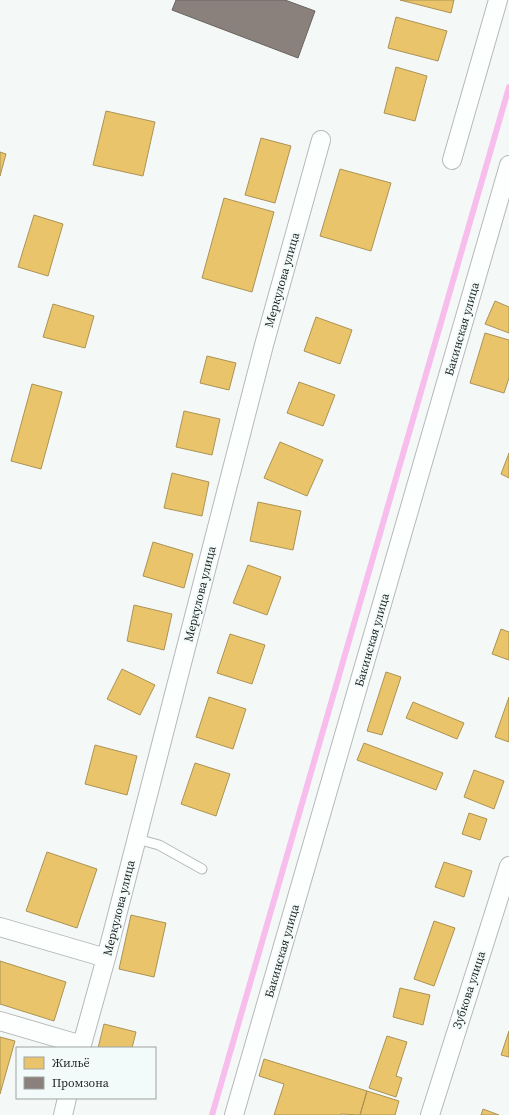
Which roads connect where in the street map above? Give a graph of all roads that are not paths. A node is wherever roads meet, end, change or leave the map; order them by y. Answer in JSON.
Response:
{"nodes":[{"id":1,"x":498,"y":0,"type":"edge"},
{"id":2,"x":321,"y":140,"type":"dead end"},
{"id":3,"x":452,"y":160,"type":"dead end"},
{"id":4,"x":509,"y":165,"type":"edge"},
{"id":5,"x":137,"y":839,"type":"junction"},
{"id":6,"x":509,"y":866,"type":"edge"},
{"id":7,"x":202,"y":870,"type":"dead end"},
{"id":8,"x":0,"y":927,"type":"edge"},
{"id":9,"x":106,"y":958,"type":"junction"},
{"id":10,"x":0,"y":1022,"type":"edge"},
{"id":11,"x":82,"y":1046,"type":"edge"},
{"id":12,"x":67,"y":1099,"type":"edge"},
{"id":13,"x":63,"y":1115,"type":"edge"},
{"id":14,"x":234,"y":1115,"type":"edge"},
{"id":15,"x":430,"y":1115,"type":"edge"}],
"edges":[{"from":1,"to":3,"type":"street"},
{"from":2,"to":5,"type":"street","name":"Меркулова улица"},
{"from":4,"to":14,"type":"street","name":"Бакинская улица"},
{"from":5,"to":7,"type":"lane"},
{"from":5,"to":9,"type":"street","name":"Меркулова улица"},
{"from":6,"to":15,"type":"street","name":"Зубкова улица"},
{"from":8,"to":9,"type":"street"},
{"from":9,"to":11,"type":"street","name":"Меркулова улица"},
{"from":10,"to":11,"type":"street"},
{"from":12,"to":13,"type":"street"}]}
